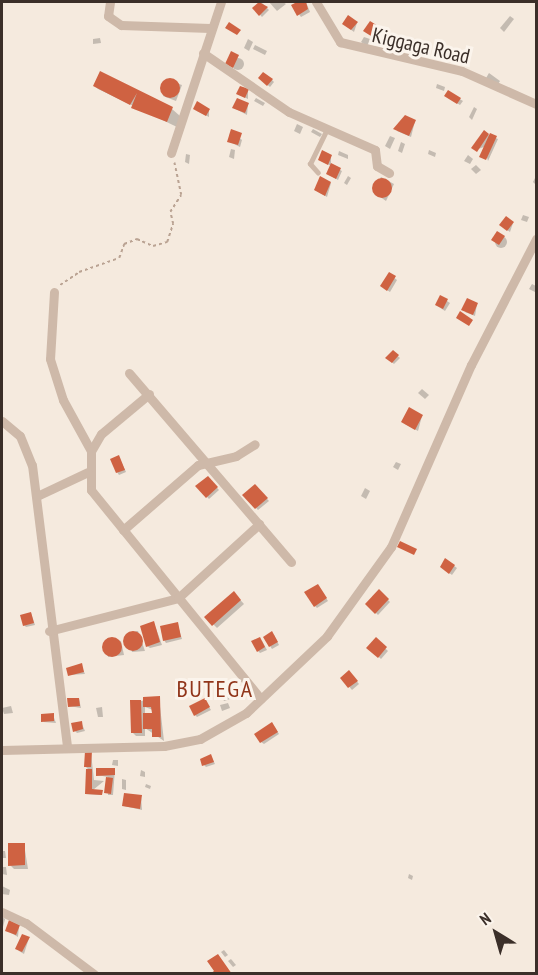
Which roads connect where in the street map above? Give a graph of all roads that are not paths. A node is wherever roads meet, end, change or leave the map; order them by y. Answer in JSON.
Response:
{"nodes":[{"id":1,"x":110,"y":2,"type":"edge"},
{"id":2,"x":221,"y":2,"type":"edge"},
{"id":3,"x":316,"y":2,"type":"edge"},
{"id":4,"x":210,"y":28,"type":"junction"},
{"id":5,"x":203,"y":53,"type":"junction"},
{"id":6,"x":537,"y":104,"type":"edge"},
{"id":7,"x":326,"y":131,"type":"junction"},
{"id":8,"x":171,"y":153,"type":"road end"},
{"id":9,"x":318,"y":173,"type":"dead end"},
{"id":10,"x":389,"y":173,"type":"dead end"},
{"id":11,"x":537,"y":239,"type":"edge"},
{"id":12,"x":54,"y":292,"type":"road end"},
{"id":13,"x":129,"y":373,"type":"dead end"},
{"id":14,"x":149,"y":394,"type":"junction"},
{"id":15,"x":2,"y":421,"type":"edge"},
{"id":16,"x":255,"y":444,"type":"dead end"},
{"id":17,"x":91,"y":452,"type":"junction"},
{"id":18,"x":208,"y":463,"type":"junction"},
{"id":19,"x":88,"y":472,"type":"junction"},
{"id":20,"x":37,"y":495,"type":"junction"},
{"id":21,"x":259,"y":524,"type":"junction"},
{"id":22,"x":123,"y":530,"type":"junction"},
{"id":23,"x":291,"y":562,"type":"dead end"},
{"id":24,"x":178,"y":598,"type":"junction"},
{"id":25,"x":49,"y":631,"type":"junction"},
{"id":26,"x":261,"y":699,"type":"junction"},
{"id":27,"x":67,"y":747,"type":"junction"},
{"id":28,"x":2,"y":750,"type":"edge"},
{"id":29,"x":2,"y":912,"type":"edge"},
{"id":30,"x":94,"y":974,"type":"edge"}],
"edges":[{"from":1,"to":4,"type":"street"},
{"from":2,"to":4,"type":"street"},
{"from":3,"to":6,"type":"street","name":"Kiggaga Road"},
{"from":4,"to":5,"type":"street"},
{"from":5,"to":7,"type":"street"},
{"from":5,"to":8,"type":"street"},
{"from":7,"to":9,"type":"lane"},
{"from":7,"to":10,"type":"street"},
{"from":11,"to":26,"type":"street"},
{"from":12,"to":17,"type":"street"},
{"from":13,"to":14,"type":"street"},
{"from":14,"to":17,"type":"street"},
{"from":14,"to":18,"type":"street"},
{"from":15,"to":20,"type":"street"},
{"from":16,"to":18,"type":"street"},
{"from":17,"to":19,"type":"street"},
{"from":18,"to":21,"type":"street"},
{"from":18,"to":22,"type":"street"},
{"from":19,"to":20,"type":"street"},
{"from":19,"to":22,"type":"street"},
{"from":20,"to":25,"type":"street"},
{"from":21,"to":23,"type":"street"},
{"from":21,"to":24,"type":"street"},
{"from":22,"to":24,"type":"street"},
{"from":24,"to":25,"type":"street"},
{"from":24,"to":26,"type":"street"},
{"from":25,"to":27,"type":"street"},
{"from":26,"to":27,"type":"street"},
{"from":27,"to":28,"type":"street"},
{"from":29,"to":30,"type":"street"}]}
